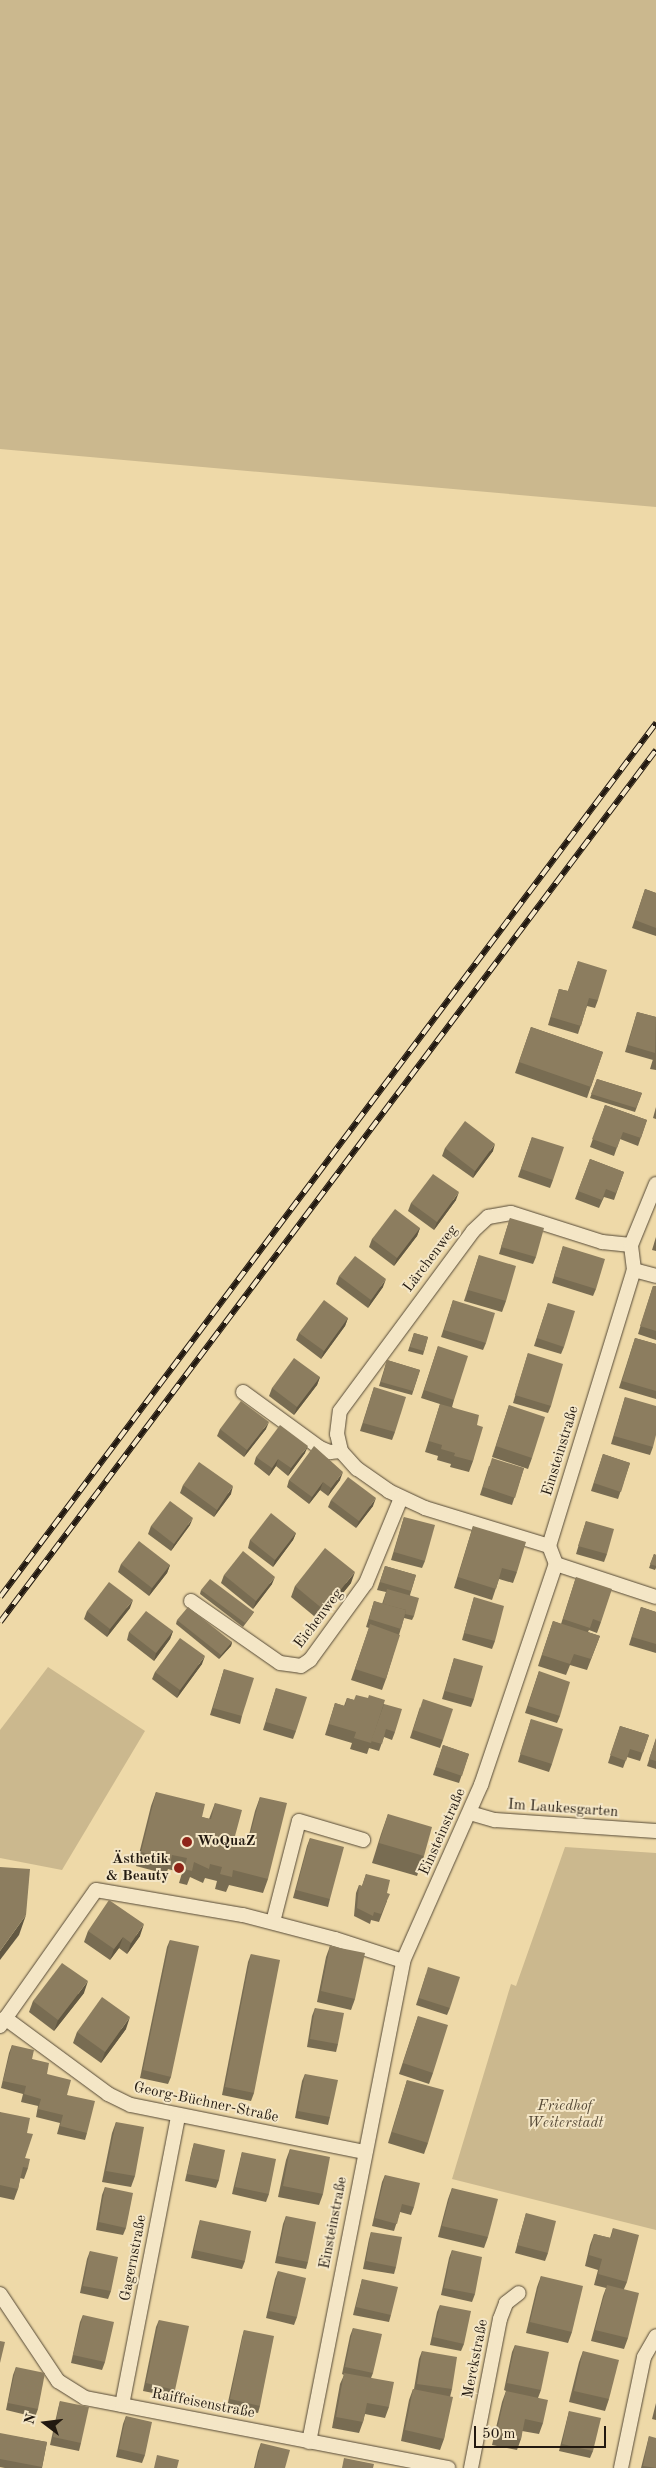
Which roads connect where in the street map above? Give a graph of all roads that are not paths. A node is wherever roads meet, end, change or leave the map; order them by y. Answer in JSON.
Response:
{"nodes":[{"id":1,"x":656,"y":1184,"type":"edge"},
{"id":2,"x":631,"y":1245,"type":"junction"},
{"id":3,"x":634,"y":1270,"type":"junction"},
{"id":4,"x":656,"y":1276,"type":"edge"},
{"id":5,"x":243,"y":1392,"type":"dead end"},
{"id":6,"x":341,"y":1451,"type":"junction"},
{"id":7,"x":401,"y":1498,"type":"junction"},
{"id":8,"x":549,"y":1546,"type":"junction"},
{"id":9,"x":556,"y":1564,"type":"junction"},
{"id":10,"x":656,"y":1598,"type":"edge"},
{"id":11,"x":191,"y":1601,"type":"dead end"},
{"id":12,"x":470,"y":1813,"type":"junction"},
{"id":13,"x":656,"y":1831,"type":"edge"},
{"id":14,"x":363,"y":1840,"type":"dead end"},
{"id":15,"x":273,"y":1922,"type":"junction"},
{"id":16,"x":403,"y":1961,"type":"junction"},
{"id":17,"x":3,"y":2022,"type":"edge"},
{"id":18,"x":178,"y":2117,"type":"junction"},
{"id":19,"x":364,"y":2152,"type":"junction"},
{"id":20,"x":518,"y":2293,"type":"dead end"},
{"id":21,"x":0,"y":2294,"type":"edge"},
{"id":22,"x":656,"y":2336,"type":"edge"},
{"id":23,"x":122,"y":2405,"type":"junction"},
{"id":24,"x":308,"y":2442,"type":"junction"},
{"id":25,"x":448,"y":2468,"type":"edge"},
{"id":26,"x":471,"y":2468,"type":"edge"},
{"id":27,"x":620,"y":2468,"type":"edge"}],
"edges":[{"from":1,"to":2,"type":"street"},
{"from":2,"to":3,"type":"street","name":"Einsteinstraße"},
{"from":2,"to":6,"type":"street","name":"Lärchenweg"},
{"from":3,"to":4,"type":"street"},
{"from":3,"to":8,"type":"street","name":"Einsteinstraße"},
{"from":5,"to":6,"type":"street"},
{"from":6,"to":7,"type":"street"},
{"from":7,"to":8,"type":"street"},
{"from":7,"to":11,"type":"street","name":"Eichenweg"},
{"from":8,"to":9,"type":"street"},
{"from":9,"to":10,"type":"street"},
{"from":9,"to":12,"type":"street","name":"Einsteinstraße"},
{"from":12,"to":13,"type":"street","name":"Im Laukesgarten"},
{"from":12,"to":16,"type":"street","name":"Einsteinstraße"},
{"from":14,"to":15,"type":"street"},
{"from":15,"to":16,"type":"street"},
{"from":15,"to":17,"type":"street"},
{"from":16,"to":19,"type":"street","name":"Einsteinstraße"},
{"from":17,"to":18,"type":"street","name":"Georg-Büchner-Straße"},
{"from":18,"to":19,"type":"street","name":"Georg-Büchner-Straße"},
{"from":18,"to":23,"type":"street","name":"Gagernstraße"},
{"from":19,"to":24,"type":"street","name":"Einsteinstraße"},
{"from":20,"to":26,"type":"street","name":"Merckstraße"},
{"from":21,"to":23,"type":"street","name":"Raiffeisenstraße"},
{"from":22,"to":27,"type":"street"},
{"from":23,"to":24,"type":"street","name":"Raiffeisenstraße"},
{"from":24,"to":25,"type":"street","name":"Raiffeisenstraße"}]}
